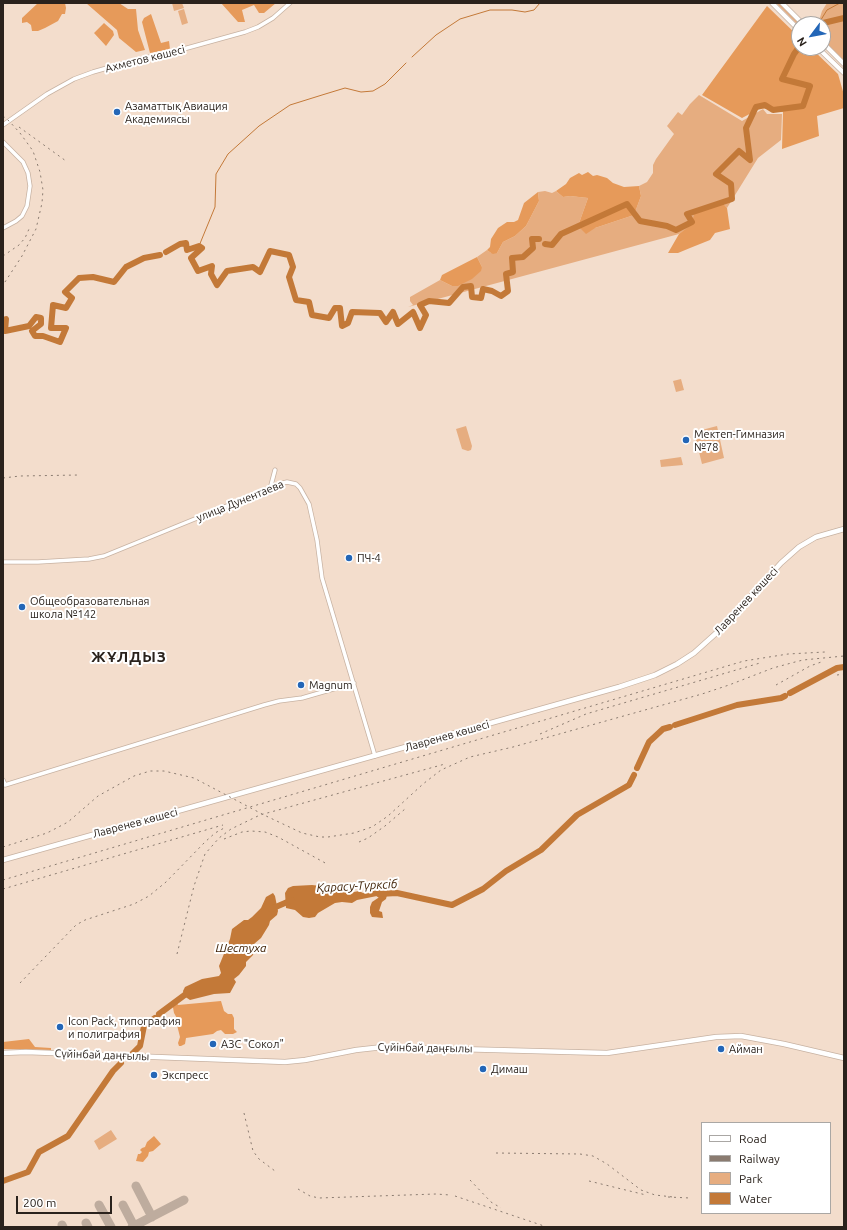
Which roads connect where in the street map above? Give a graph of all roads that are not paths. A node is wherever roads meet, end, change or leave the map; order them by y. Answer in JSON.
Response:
{"nodes":[{"id":1,"x":290,"y":3,"type":"edge"},
{"id":2,"x":772,"y":3,"type":"edge"},
{"id":3,"x":782,"y":3,"type":"edge"},
{"id":4,"x":795,"y":16,"type":"edge"},
{"id":5,"x":791,"y":22,"type":"edge"},
{"id":6,"x":831,"y":52,"type":"edge"},
{"id":7,"x":826,"y":56,"type":"edge"},
{"id":8,"x":844,"y":64,"type":"edge"},
{"id":9,"x":844,"y":73,"type":"edge"},
{"id":10,"x":3,"y":125,"type":"edge"},
{"id":11,"x":3,"y":142,"type":"edge"},
{"id":12,"x":3,"y":228,"type":"edge"},
{"id":13,"x":275,"y":470,"type":"dead end"},
{"id":14,"x":270,"y":489,"type":"junction"},
{"id":15,"x":844,"y":528,"type":"edge"},
{"id":16,"x":3,"y":562,"type":"edge"},
{"id":17,"x":354,"y":684,"type":"junction"},
{"id":18,"x":375,"y":756,"type":"junction"},
{"id":19,"x":3,"y":780,"type":"edge"},
{"id":20,"x":3,"y":860,"type":"edge"},
{"id":21,"x":3,"y":1052,"type":"edge"},
{"id":22,"x":844,"y":1058,"type":"edge"}],
"edges":[{"from":1,"to":10,"type":"street","name":"Ахметов көшесі"},
{"from":2,"to":5,"type":"main road"},
{"from":3,"to":4,"type":"main road"},
{"from":6,"to":8,"type":"main road"},
{"from":7,"to":9,"type":"main road"},
{"from":11,"to":12,"type":"street"},
{"from":13,"to":14,"type":"street"},
{"from":14,"to":16,"type":"street","name":"улица Дунентаева"},
{"from":14,"to":17,"type":"street","name":"улица Дунентаева"},
{"from":15,"to":18,"type":"main road","name":"Лавренев көшесі"},
{"from":17,"to":18,"type":"street","name":"улица Дунентаева"},
{"from":17,"to":19,"type":"street"},
{"from":18,"to":20,"type":"main road","name":"Лавренев көшесі"},
{"from":21,"to":22,"type":"main road","name":"Сүйінбай даңғылы"}]}
